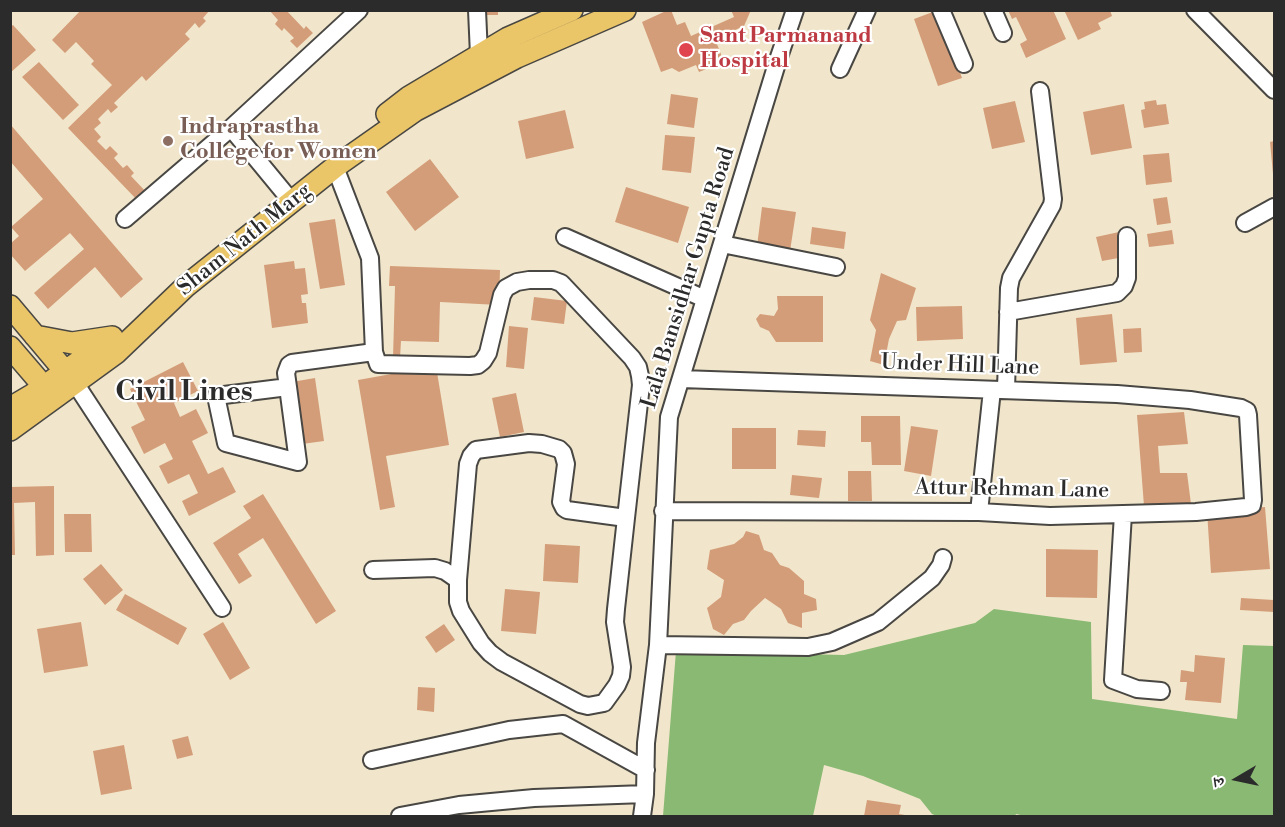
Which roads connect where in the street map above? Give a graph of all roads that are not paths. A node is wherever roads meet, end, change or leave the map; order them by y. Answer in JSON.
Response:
{"nodes":[{"id":1,"x":359,"y":10,"type":"edge"},
{"id":2,"x":477,"y":10,"type":"edge"},
{"id":3,"x":795,"y":10,"type":"edge"},
{"id":4,"x":867,"y":10,"type":"edge"},
{"id":5,"x":941,"y":10,"type":"edge"},
{"id":6,"x":993,"y":10,"type":"edge"},
{"id":7,"x":1195,"y":10,"type":"edge"},
{"id":8,"x":618,"y":12,"type":"edge"},
{"id":9,"x":576,"y":17,"type":"edge"},
{"id":10,"x":1003,"y":33,"type":"dead end"},
{"id":11,"x":479,"y":55,"type":"junction"},
{"id":12,"x":964,"y":64,"type":"dead end"},
{"id":13,"x":840,"y":69,"type":"dead end"},
{"id":14,"x":1275,"y":90,"type":"edge"},
{"id":15,"x":1040,"y":91,"type":"dead end"},
{"id":16,"x":231,"y":128,"type":"junction"},
{"id":17,"x":335,"y":166,"type":"junction"},
{"id":18,"x":288,"y":197,"type":"junction"},
{"id":19,"x":1275,"y":207,"type":"edge"},
{"id":20,"x":125,"y":219,"type":"dead end"},
{"id":21,"x":1245,"y":223,"type":"dead end"},
{"id":22,"x":1127,"y":236,"type":"dead end"},
{"id":23,"x":565,"y":237,"type":"dead end"},
{"id":24,"x":722,"y":244,"type":"junction"},
{"id":25,"x":836,"y":267,"type":"dead end"},
{"id":26,"x":705,"y":298,"type":"junction"},
{"id":27,"x":10,"y":306,"type":"edge"},
{"id":28,"x":1008,"y":312,"type":"junction"},
{"id":29,"x":35,"y":336,"type":"junction"},
{"id":30,"x":112,"y":338,"type":"junction"},
{"id":31,"x":10,"y":347,"type":"edge"},
{"id":32,"x":374,"y":352,"type":"junction"},
{"id":33,"x":70,"y":377,"type":"junction"},
{"id":34,"x":681,"y":379,"type":"junction"},
{"id":35,"x":288,"y":387,"type":"junction"},
{"id":36,"x":999,"y":390,"type":"junction"},
{"id":37,"x":49,"y":393,"type":"junction"},
{"id":38,"x":1236,"y":407,"type":"joint"},
{"id":39,"x":10,"y":408,"type":"edge"},
{"id":40,"x":10,"y":430,"type":"edge"},
{"id":41,"x":663,"y":511,"type":"junction"},
{"id":42,"x":979,"y":512,"type":"junction"},
{"id":43,"x":1123,"y":514,"type":"junction"},
{"id":44,"x":626,"y":518,"type":"junction"},
{"id":45,"x":943,"y":558,"type":"dead end"},
{"id":46,"x":373,"y":570,"type":"dead end"},
{"id":47,"x":458,"y":580,"type":"junction"},
{"id":48,"x":222,"y":608,"type":"dead end"},
{"id":49,"x":658,"y":645,"type":"junction"},
{"id":50,"x":1161,"y":691,"type":"dead end"},
{"id":51,"x":372,"y":760,"type":"dead end"},
{"id":52,"x":646,"y":770,"type":"junction"},
{"id":53,"x":645,"y":794,"type":"junction"},
{"id":54,"x":400,"y":816,"type":"edge"},
{"id":55,"x":642,"y":816,"type":"edge"}],
"edges":[{"from":1,"to":16,"type":"street"},
{"from":2,"to":11,"type":"street"},
{"from":3,"to":24,"type":"street","name":"Lala Bansidhar Gupta Road"},
{"from":4,"to":13,"type":"street"},
{"from":5,"to":12,"type":"street"},
{"from":6,"to":10,"type":"street"},
{"from":7,"to":14,"type":"street"},
{"from":8,"to":9,"type":"main road","name":"Sham Nath Marg"},
{"from":9,"to":11,"type":"main road","name":"Sham Nath Marg"},
{"from":9,"to":17,"type":"main road","name":"Sham Nath Marg"},
{"from":11,"to":18,"type":"main road","name":"Sham Nath Marg"},
{"from":15,"to":28,"type":"street"},
{"from":16,"to":18,"type":"street"},
{"from":16,"to":20,"type":"street"},
{"from":17,"to":18,"type":"main road","name":"Sham Nath Marg"},
{"from":17,"to":32,"type":"street"},
{"from":18,"to":30,"type":"main road","name":"Sham Nath Marg"},
{"from":18,"to":33,"type":"main road","name":"Sham Nath Marg"},
{"from":19,"to":21,"type":"street"},
{"from":22,"to":28,"type":"street"},
{"from":23,"to":26,"type":"street"},
{"from":24,"to":25,"type":"street"},
{"from":24,"to":26,"type":"street","name":"Lala Bansidhar Gupta Road"},
{"from":26,"to":34,"type":"street","name":"Lala Bansidhar Gupta Road"},
{"from":27,"to":29,"type":"main road"},
{"from":28,"to":36,"type":"street"},
{"from":29,"to":30,"type":"main road"},
{"from":29,"to":33,"type":"main road"},
{"from":30,"to":33,"type":"main road","name":"Sham Nath Marg"},
{"from":31,"to":37,"type":"main road"},
{"from":32,"to":35,"type":"street"},
{"from":32,"to":44,"type":"street"},
{"from":33,"to":37,"type":"main road","name":"Sham Nath Marg"},
{"from":33,"to":48,"type":"street"},
{"from":34,"to":36,"type":"street","name":"Under Hill Lane"},
{"from":34,"to":41,"type":"street","name":"Lala Bansidhar Gupta Road"},
{"from":35,"to":35,"type":"street"},
{"from":36,"to":38,"type":"street","name":"Under Hill Lane"},
{"from":36,"to":42,"type":"street"},
{"from":37,"to":39,"type":"main road","name":"Sham Nath Marg"},
{"from":37,"to":40,"type":"main road","name":"Sham Nath Marg"},
{"from":38,"to":43,"type":"street","name":"Attur Rehman Lane"},
{"from":41,"to":42,"type":"street","name":"Attur Rehman Lane"},
{"from":41,"to":49,"type":"street","name":"Lala Bansidhar Gupta Road"},
{"from":42,"to":43,"type":"street","name":"Attur Rehman Lane"},
{"from":43,"to":50,"type":"street"},
{"from":44,"to":47,"type":"street"},
{"from":44,"to":47,"type":"street"},
{"from":45,"to":49,"type":"street"},
{"from":46,"to":47,"type":"street"},
{"from":49,"to":52,"type":"street","name":"Lala Bansidhar Gupta Road"},
{"from":51,"to":52,"type":"street"},
{"from":52,"to":53,"type":"street","name":"Lala Bansidhar Gupta Road"},
{"from":53,"to":54,"type":"street"},
{"from":53,"to":55,"type":"street","name":"Lala Bansidhar Gupta Road"}]}
